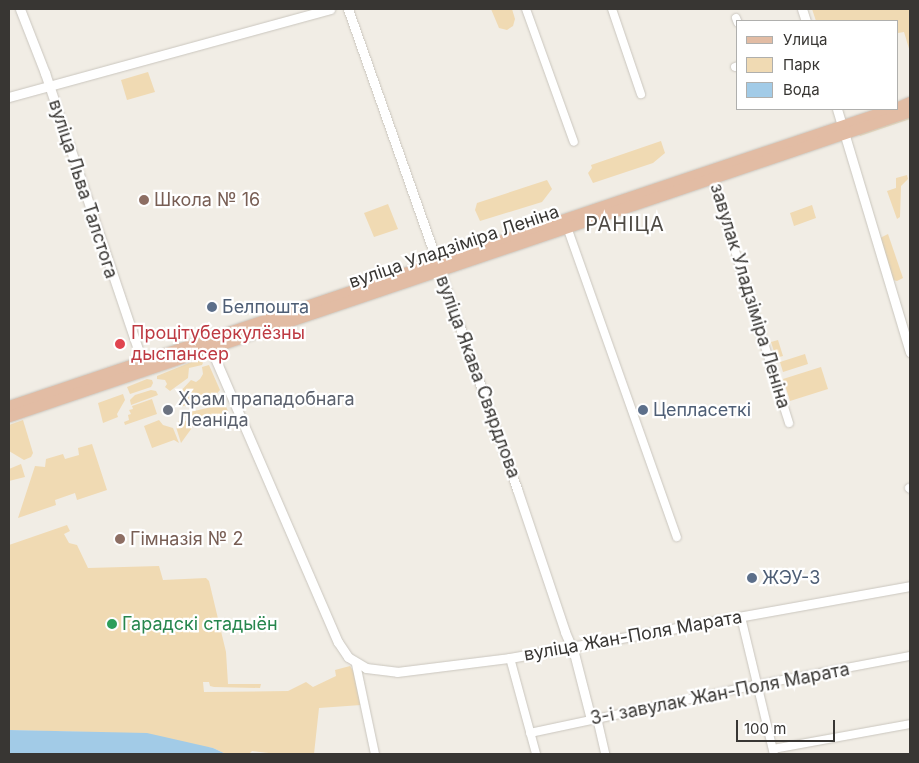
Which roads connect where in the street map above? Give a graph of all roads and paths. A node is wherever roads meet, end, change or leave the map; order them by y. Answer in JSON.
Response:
{"nodes":[{"id":1,"x":20,"y":9,"type":"edge"},
{"id":2,"x":330,"y":9,"type":"edge"},
{"id":3,"x":348,"y":9,"type":"edge"},
{"id":4,"x":526,"y":9,"type":"edge"},
{"id":5,"x":612,"y":9,"type":"edge"},
{"id":6,"x":49,"y":86,"type":"junction"},
{"id":7,"x":641,"y":94,"type":"dead end"},
{"id":8,"x":9,"y":97,"type":"edge"},
{"id":9,"x":837,"y":110,"type":"edge"},
{"id":10,"x":889,"y":110,"type":"edge"},
{"id":11,"x":910,"y":111,"type":"edge"},
{"id":12,"x":844,"y":129,"type":"junction"},
{"id":13,"x":574,"y":142,"type":"dead end"},
{"id":14,"x":711,"y":174,"type":"junction"},
{"id":15,"x":567,"y":227,"type":"junction"},
{"id":16,"x":438,"y":266,"type":"junction"},
{"id":17,"x":209,"y":343,"type":"junction"},
{"id":18,"x":910,"y":352,"type":"edge"},
{"id":19,"x":143,"y":365,"type":"junction"},
{"id":20,"x":9,"y":406,"type":"edge"},
{"id":21,"x":9,"y":416,"type":"edge"},
{"id":22,"x":789,"y":423,"type":"dead end"},
{"id":23,"x":678,"y":537,"type":"dead end"},
{"id":24,"x":910,"y":586,"type":"edge"},
{"id":25,"x":741,"y":617,"type":"junction"},
{"id":26,"x":571,"y":646,"type":"junction"},
{"id":27,"x":910,"y":656,"type":"edge"},
{"id":28,"x":510,"y":658,"type":"junction"},
{"id":29,"x":356,"y":664,"type":"junction"},
{"id":30,"x":756,"y":685,"type":"junction"},
{"id":31,"x":594,"y":719,"type":"junction"},
{"id":32,"x":910,"y":724,"type":"edge"},
{"id":33,"x":530,"y":733,"type":"junction"},
{"id":34,"x":774,"y":751,"type":"edge"},
{"id":35,"x":375,"y":754,"type":"edge"},
{"id":36,"x":536,"y":754,"type":"edge"},
{"id":37,"x":605,"y":754,"type":"edge"}],
"edges":[{"from":1,"to":6,"type":"street","name":"вуліца Льва Талстога"},
{"from":2,"to":6,"type":"street"},
{"from":3,"to":16,"type":"street","name":"вуліца Якава Свярдлова"},
{"from":4,"to":13,"type":"street"},
{"from":5,"to":7,"type":"street"},
{"from":6,"to":8,"type":"street"},
{"from":6,"to":19,"type":"street","name":"вуліца Льва Талстога"},
{"from":9,"to":12,"type":"street"},
{"from":10,"to":12,"type":"main road","name":"вуліца Уладзіміра Леніна"},
{"from":11,"to":12,"type":"main road","name":"вуліца Уладзіміра Леніна"},
{"from":12,"to":14,"type":"main road","name":"вуліца Уладзіміра Леніна"},
{"from":12,"to":18,"type":"street"},
{"from":14,"to":15,"type":"main road","name":"вуліца Уладзіміра Леніна"},
{"from":14,"to":16,"type":"main road","name":"вуліца Уладзіміра Леніна"},
{"from":14,"to":22,"type":"street","name":"завулак Уладзіміра Леніна"},
{"from":15,"to":16,"type":"main road","name":"вуліца Уладзіміра Леніна"},
{"from":15,"to":23,"type":"street"},
{"from":16,"to":17,"type":"main road","name":"вуліца Уладзіміра Леніна"},
{"from":16,"to":26,"type":"street","name":"вуліца Якава Свярдлова"},
{"from":17,"to":19,"type":"main road","name":"вуліца Уладзіміра Леніна"},
{"from":17,"to":29,"type":"street"},
{"from":19,"to":20,"type":"main road","name":"вуліца Уладзіміра Леніна"},
{"from":19,"to":21,"type":"main road","name":"вуліца Уладзіміра Леніна"},
{"from":24,"to":25,"type":"street","name":"вуліца Жан-Поля Марата"},
{"from":25,"to":26,"type":"street","name":"вуліца Жан-Поля Марата"},
{"from":25,"to":30,"type":"street"},
{"from":26,"to":28,"type":"street","name":"вуліца Жан-Поля Марата"},
{"from":26,"to":31,"type":"street","name":"вуліца Якава Свярдлова"},
{"from":27,"to":30,"type":"street","name":"3-і завулак Жан-Поля Марата"},
{"from":28,"to":29,"type":"street","name":"вуліца Жан-Поля Марата"},
{"from":28,"to":33,"type":"street"},
{"from":29,"to":35,"type":"street"},
{"from":30,"to":31,"type":"street","name":"3-і завулак Жан-Поля Марата"},
{"from":30,"to":34,"type":"street"},
{"from":31,"to":33,"type":"street","name":"3-і завулак Жан-Поля Марата"},
{"from":31,"to":37,"type":"street","name":"вуліца Якава Свярдлова"},
{"from":32,"to":34,"type":"street"},
{"from":33,"to":36,"type":"street"}]}
